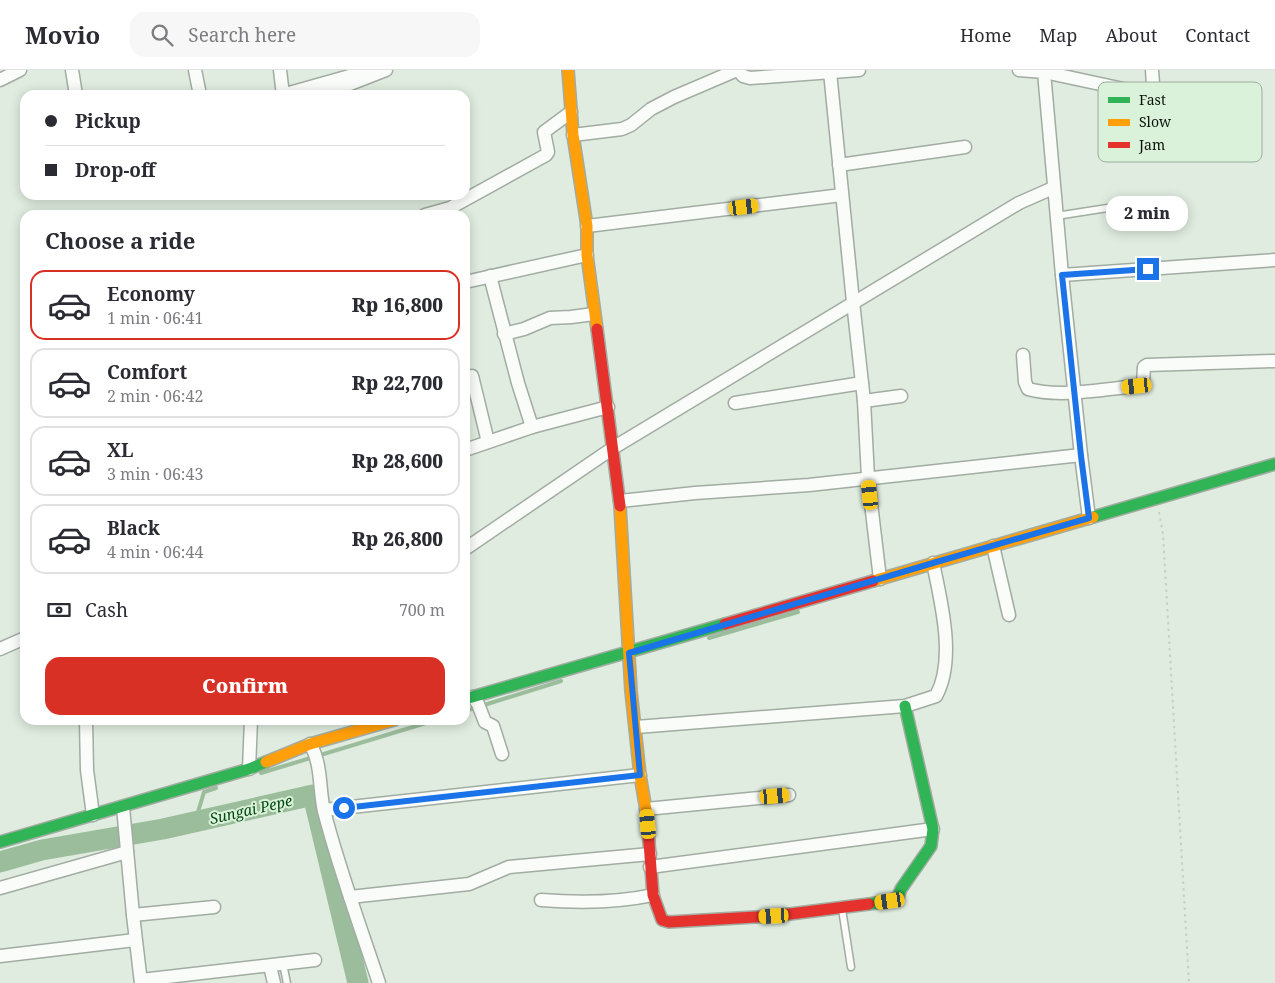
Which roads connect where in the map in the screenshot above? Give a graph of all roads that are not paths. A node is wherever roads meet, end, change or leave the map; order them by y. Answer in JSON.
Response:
{"nodes":[{"id":1,"x":20,"y":70,"type":"edge"},
{"id":2,"x":72,"y":70,"type":"edge"},
{"id":3,"x":195,"y":70,"type":"edge"},
{"id":4,"x":280,"y":70,"type":"edge"},
{"id":5,"x":371,"y":70,"type":"edge"},
{"id":6,"x":386,"y":70,"type":"edge"},
{"id":7,"x":568,"y":70,"type":"edge"},
{"id":8,"x":737,"y":70,"type":"edge"},
{"id":9,"x":859,"y":70,"type":"edge"},
{"id":10,"x":1019,"y":70,"type":"edge"},
{"id":11,"x":1044,"y":71,"type":"edge"},
{"id":12,"x":830,"y":72,"type":"junction"},
{"id":13,"x":0,"y":80,"type":"edge"},
{"id":14,"x":1098,"y":83,"type":"edge"},
{"id":15,"x":75,"y":90,"type":"edge"},
{"id":16,"x":199,"y":90,"type":"edge"},
{"id":17,"x":282,"y":90,"type":"edge"},
{"id":18,"x":301,"y":90,"type":"edge"},
{"id":19,"x":335,"y":90,"type":"edge"},
{"id":20,"x":571,"y":112,"type":"junction"},
{"id":21,"x":573,"y":135,"type":"junction"},
{"id":22,"x":965,"y":146,"type":"dead end"},
{"id":23,"x":839,"y":165,"type":"junction"},
{"id":24,"x":1053,"y":188,"type":"junction"},
{"id":25,"x":842,"y":196,"type":"junction"},
{"id":26,"x":470,"y":197,"type":"edge"},
{"id":27,"x":464,"y":200,"type":"edge"},
{"id":28,"x":1114,"y":206,"type":"dead end"},
{"id":29,"x":443,"y":210,"type":"edge"},
{"id":30,"x":1056,"y":216,"type":"junction"},
{"id":31,"x":587,"y":226,"type":"junction"},
{"id":32,"x":587,"y":255,"type":"junction"},
{"id":33,"x":1275,"y":260,"type":"edge"},
{"id":34,"x":1062,"y":275,"type":"junction"},
{"id":35,"x":490,"y":276,"type":"junction"},
{"id":36,"x":470,"y":281,"type":"edge"},
{"id":37,"x":853,"y":302,"type":"junction"},
{"id":38,"x":594,"y":314,"type":"junction"},
{"id":39,"x":504,"y":334,"type":"junction"},
{"id":40,"x":1023,"y":355,"type":"dead end"},
{"id":41,"x":1275,"y":361,"type":"edge"},
{"id":42,"x":472,"y":376,"type":"dead end"},
{"id":43,"x":862,"y":383,"type":"junction"},
{"id":44,"x":1075,"y":392,"type":"junction"},
{"id":45,"x":901,"y":396,"type":"dead end"},
{"id":46,"x":864,"y":401,"type":"junction"},
{"id":47,"x":735,"y":403,"type":"dead end"},
{"id":48,"x":608,"y":407,"type":"junction"},
{"id":49,"x":532,"y":427,"type":"junction"},
{"id":50,"x":488,"y":442,"type":"junction"},
{"id":51,"x":470,"y":448,"type":"edge"},
{"id":52,"x":613,"y":448,"type":"junction"},
{"id":53,"x":1081,"y":456,"type":"junction"},
{"id":54,"x":1275,"y":464,"type":"edge"},
{"id":55,"x":868,"y":478,"type":"junction"},
{"id":56,"x":620,"y":501,"type":"junction"},
{"id":57,"x":1089,"y":518,"type":"junction"},
{"id":58,"x":470,"y":546,"type":"edge"},
{"id":59,"x":993,"y":546,"type":"junction"},
{"id":60,"x":933,"y":563,"type":"junction"},
{"id":61,"x":880,"y":579,"type":"junction"},
{"id":62,"x":1009,"y":615,"type":"dead end"},
{"id":63,"x":20,"y":640,"type":"edge"},
{"id":64,"x":0,"y":649,"type":"edge"},
{"id":65,"x":629,"y":653,"type":"junction"},
{"id":66,"x":471,"y":702,"type":"edge"},
{"id":67,"x":905,"y":706,"type":"junction"},
{"id":68,"x":86,"y":725,"type":"edge"},
{"id":69,"x":251,"y":725,"type":"edge"},
{"id":70,"x":378,"y":725,"type":"edge"},
{"id":71,"x":636,"y":727,"type":"junction"},
{"id":72,"x":311,"y":746,"type":"junction"},
{"id":73,"x":502,"y":754,"type":"dead end"},
{"id":74,"x":249,"y":769,"type":"junction"},
{"id":75,"x":640,"y":775,"type":"junction"},
{"id":76,"x":789,"y":795,"type":"dead end"},
{"id":77,"x":124,"y":807,"type":"junction"},
{"id":78,"x":646,"y":809,"type":"junction"},
{"id":79,"x":324,"y":810,"type":"junction"},
{"id":80,"x":93,"y":816,"type":"junction"},
{"id":81,"x":933,"y":829,"type":"junction"},
{"id":82,"x":0,"y":842,"type":"edge"},
{"id":83,"x":127,"y":848,"type":"junction"},
{"id":84,"x":650,"y":861,"type":"junction"},
{"id":85,"x":0,"y":888,"type":"edge"},
{"id":86,"x":654,"y":895,"type":"junction"},
{"id":87,"x":350,"y":897,"type":"junction"},
{"id":88,"x":541,"y":900,"type":"dead end"},
{"id":89,"x":214,"y":906,"type":"dead end"},
{"id":90,"x":842,"y":908,"type":"junction"},
{"id":91,"x":132,"y":915,"type":"junction"},
{"id":92,"x":135,"y":940,"type":"junction"},
{"id":93,"x":0,"y":956,"type":"edge"},
{"id":94,"x":315,"y":960,"type":"dead end"},
{"id":95,"x":283,"y":964,"type":"junction"},
{"id":96,"x":270,"y":966,"type":"junction"},
{"id":97,"x":851,"y":966,"type":"dead end"},
{"id":98,"x":141,"y":982,"type":"edge"},
{"id":99,"x":274,"y":983,"type":"edge"},
{"id":100,"x":287,"y":983,"type":"edge"},
{"id":101,"x":379,"y":983,"type":"edge"}],
"edges":[{"from":1,"to":13,"type":"street"},
{"from":2,"to":15,"type":"street"},
{"from":3,"to":16,"type":"street"},
{"from":4,"to":17,"type":"street"},
{"from":5,"to":18,"type":"street"},
{"from":6,"to":19,"type":"street"},
{"from":7,"to":20,"type":"street"},
{"from":8,"to":12,"type":"street"},
{"from":8,"to":21,"type":"street"},
{"from":9,"to":12,"type":"street"},
{"from":10,"to":11,"type":"street"},
{"from":11,"to":14,"type":"street"},
{"from":11,"to":24,"type":"street"},
{"from":12,"to":23,"type":"street"},
{"from":20,"to":21,"type":"street"},
{"from":20,"to":26,"type":"street"},
{"from":21,"to":31,"type":"street"},
{"from":22,"to":23,"type":"street"},
{"from":23,"to":25,"type":"street"},
{"from":24,"to":30,"type":"street"},
{"from":24,"to":37,"type":"street"},
{"from":25,"to":31,"type":"street"},
{"from":25,"to":37,"type":"street"},
{"from":27,"to":29,"type":"street"},
{"from":28,"to":30,"type":"lane"},
{"from":30,"to":34,"type":"street"},
{"from":31,"to":32,"type":"street"},
{"from":32,"to":35,"type":"street"},
{"from":32,"to":38,"type":"street"},
{"from":33,"to":34,"type":"street"},
{"from":34,"to":44,"type":"street"},
{"from":35,"to":36,"type":"street"},
{"from":35,"to":39,"type":"street"},
{"from":37,"to":43,"type":"street"},
{"from":37,"to":52,"type":"street"},
{"from":38,"to":39,"type":"street"},
{"from":38,"to":48,"type":"street"},
{"from":39,"to":49,"type":"street"},
{"from":40,"to":44,"type":"street"},
{"from":41,"to":44,"type":"street"},
{"from":42,"to":50,"type":"street"},
{"from":43,"to":46,"type":"street"},
{"from":43,"to":47,"type":"street"},
{"from":44,"to":53,"type":"street"},
{"from":45,"to":46,"type":"street"},
{"from":46,"to":55,"type":"street"},
{"from":48,"to":49,"type":"street"},
{"from":48,"to":52,"type":"street"},
{"from":49,"to":50,"type":"street"},
{"from":50,"to":51,"type":"street"},
{"from":52,"to":56,"type":"street"},
{"from":52,"to":58,"type":"street"},
{"from":53,"to":55,"type":"street"},
{"from":53,"to":57,"type":"street"},
{"from":54,"to":57,"type":"street"},
{"from":55,"to":56,"type":"street"},
{"from":55,"to":61,"type":"street"},
{"from":56,"to":65,"type":"street"},
{"from":57,"to":59,"type":"street"},
{"from":59,"to":60,"type":"street"},
{"from":59,"to":62,"type":"street"},
{"from":60,"to":61,"type":"street"},
{"from":60,"to":67,"type":"street"},
{"from":61,"to":65,"type":"street"},
{"from":63,"to":64,"type":"street"},
{"from":65,"to":66,"type":"street"},
{"from":65,"to":71,"type":"street"},
{"from":66,"to":73,"type":"street"},
{"from":67,"to":71,"type":"street"},
{"from":67,"to":81,"type":"street"},
{"from":68,"to":80,"type":"street"},
{"from":69,"to":74,"type":"street"},
{"from":70,"to":72,"type":"street"},
{"from":71,"to":75,"type":"street"},
{"from":72,"to":74,"type":"street"},
{"from":72,"to":79,"type":"street"},
{"from":74,"to":77,"type":"street"},
{"from":75,"to":78,"type":"street"},
{"from":75,"to":79,"type":"street"},
{"from":76,"to":78,"type":"street"},
{"from":77,"to":80,"type":"street"},
{"from":77,"to":83,"type":"street"},
{"from":78,"to":84,"type":"street"},
{"from":79,"to":87,"type":"street"},
{"from":80,"to":82,"type":"street"},
{"from":81,"to":84,"type":"street"},
{"from":81,"to":90,"type":"street"},
{"from":83,"to":85,"type":"street"},
{"from":83,"to":91,"type":"street"},
{"from":84,"to":86,"type":"street"},
{"from":84,"to":87,"type":"street"},
{"from":86,"to":88,"type":"street"},
{"from":86,"to":90,"type":"street"},
{"from":87,"to":101,"type":"street"},
{"from":89,"to":91,"type":"street"},
{"from":90,"to":97,"type":"lane"},
{"from":91,"to":92,"type":"street"},
{"from":92,"to":93,"type":"street"},
{"from":92,"to":98,"type":"street"},
{"from":94,"to":95,"type":"street"},
{"from":95,"to":96,"type":"street"},
{"from":95,"to":100,"type":"lane"},
{"from":96,"to":98,"type":"street"},
{"from":96,"to":99,"type":"street"}]}
